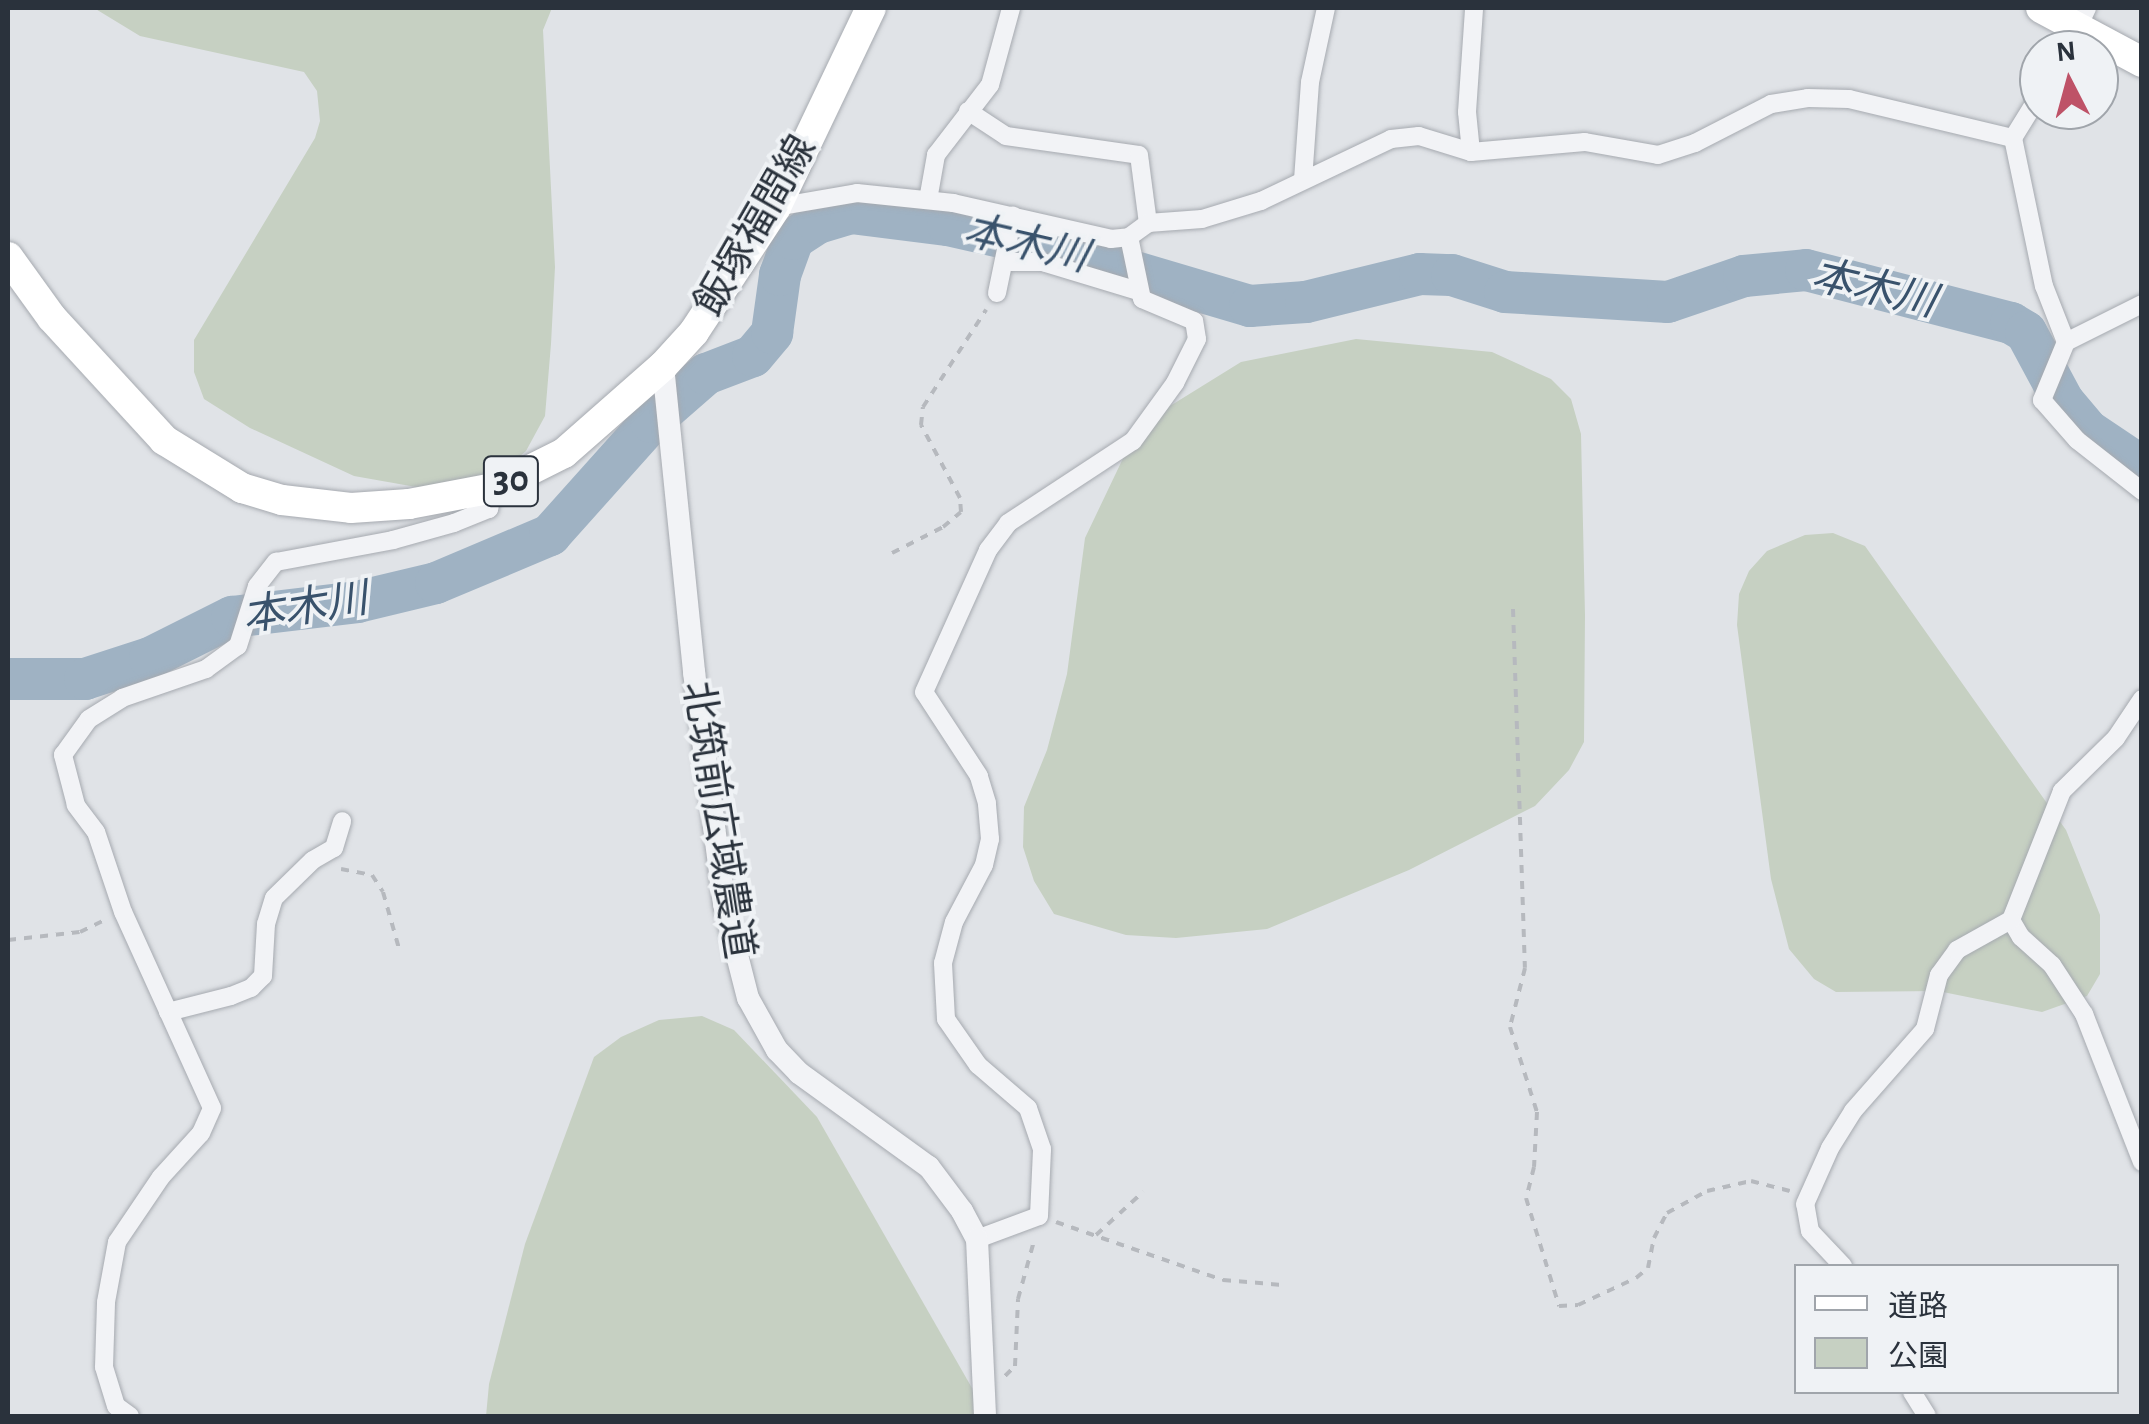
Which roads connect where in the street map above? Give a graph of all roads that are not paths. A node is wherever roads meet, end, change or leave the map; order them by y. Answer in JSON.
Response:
{"nodes":[{"id":1,"x":871,"y":8,"type":"edge"},
{"id":2,"x":1011,"y":8,"type":"edge"},
{"id":3,"x":1326,"y":8,"type":"edge"},
{"id":4,"x":1474,"y":8,"type":"edge"},
{"id":5,"x":2041,"y":8,"type":"edge"},
{"id":6,"x":2078,"y":29,"type":"edge"},
{"id":7,"x":2142,"y":62,"type":"edge"},
{"id":8,"x":968,"y":111,"type":"junction"},
{"id":9,"x":2019,"y":128,"type":"edge"},
{"id":10,"x":2013,"y":138,"type":"junction"},
{"id":11,"x":1472,"y":152,"type":"junction"},
{"id":12,"x":1303,"y":180,"type":"junction"},
{"id":13,"x":928,"y":200,"type":"junction"},
{"id":14,"x":776,"y":207,"type":"junction"},
{"id":15,"x":1012,"y":216,"type":"junction"},
{"id":16,"x":1148,"y":223,"type":"junction"},
{"id":17,"x":1129,"y":237,"type":"junction"},
{"id":18,"x":8,"y":257,"type":"edge"},
{"id":19,"x":1005,"y":262,"type":"junction"},
{"id":20,"x":1138,"y":290,"type":"junction"},
{"id":21,"x":997,"y":293,"type":"road end"},
{"id":22,"x":2142,"y":304,"type":"edge"},
{"id":23,"x":2066,"y":342,"type":"junction"},
{"id":24,"x":663,"y":366,"type":"junction"},
{"id":25,"x":494,"y":488,"type":"junction"},
{"id":26,"x":2142,"y":490,"type":"edge"},
{"id":27,"x":2142,"y":699,"type":"edge"},
{"id":28,"x":342,"y":821,"type":"dead end"},
{"id":29,"x":2011,"y":920,"type":"junction"},
{"id":30,"x":168,"y":1012,"type":"junction"},
{"id":31,"x":2142,"y":1162,"type":"edge"},
{"id":32,"x":976,"y":1239,"type":"junction"},
{"id":33,"x":1841,"y":1264,"type":"edge"},
{"id":34,"x":1913,"y":1394,"type":"edge"},
{"id":35,"x":130,"y":1416,"type":"edge"},
{"id":36,"x":985,"y":1416,"type":"edge"},
{"id":37,"x":1926,"y":1416,"type":"edge"}],
"edges":[{"from":1,"to":14,"type":"main road","name":"飯塚福間線","number":"30"},
{"from":2,"to":8,"type":"street"},
{"from":3,"to":12,"type":"street"},
{"from":4,"to":11,"type":"street"},
{"from":5,"to":6,"type":"main road"},
{"from":6,"to":7,"type":"main road"},
{"from":8,"to":13,"type":"street"},
{"from":8,"to":16,"type":"street"},
{"from":9,"to":10,"type":"street"},
{"from":10,"to":11,"type":"street"},
{"from":10,"to":23,"type":"street"},
{"from":11,"to":12,"type":"street"},
{"from":12,"to":16,"type":"street"},
{"from":13,"to":14,"type":"street"},
{"from":13,"to":15,"type":"street"},
{"from":14,"to":24,"type":"main road","name":"飯塚福間線","number":"30"},
{"from":15,"to":17,"type":"street"},
{"from":15,"to":19,"type":"street"},
{"from":16,"to":17,"type":"street"},
{"from":17,"to":20,"type":"street"},
{"from":18,"to":25,"type":"main road","name":"飯塚福間線","number":"30"},
{"from":19,"to":20,"type":"street"},
{"from":19,"to":21,"type":"street"},
{"from":20,"to":32,"type":"street"},
{"from":22,"to":23,"type":"street"},
{"from":23,"to":26,"type":"street"},
{"from":24,"to":25,"type":"main road","name":"飯塚福間線","number":"30"},
{"from":24,"to":32,"type":"street","name":"北筑前広域農道"},
{"from":25,"to":30,"type":"street"},
{"from":27,"to":29,"type":"street"},
{"from":28,"to":30,"type":"street"},
{"from":29,"to":31,"type":"street"},
{"from":29,"to":33,"type":"street"},
{"from":30,"to":35,"type":"street"},
{"from":32,"to":36,"type":"street","name":"北筑前広域農道"},
{"from":34,"to":37,"type":"street"}]}
